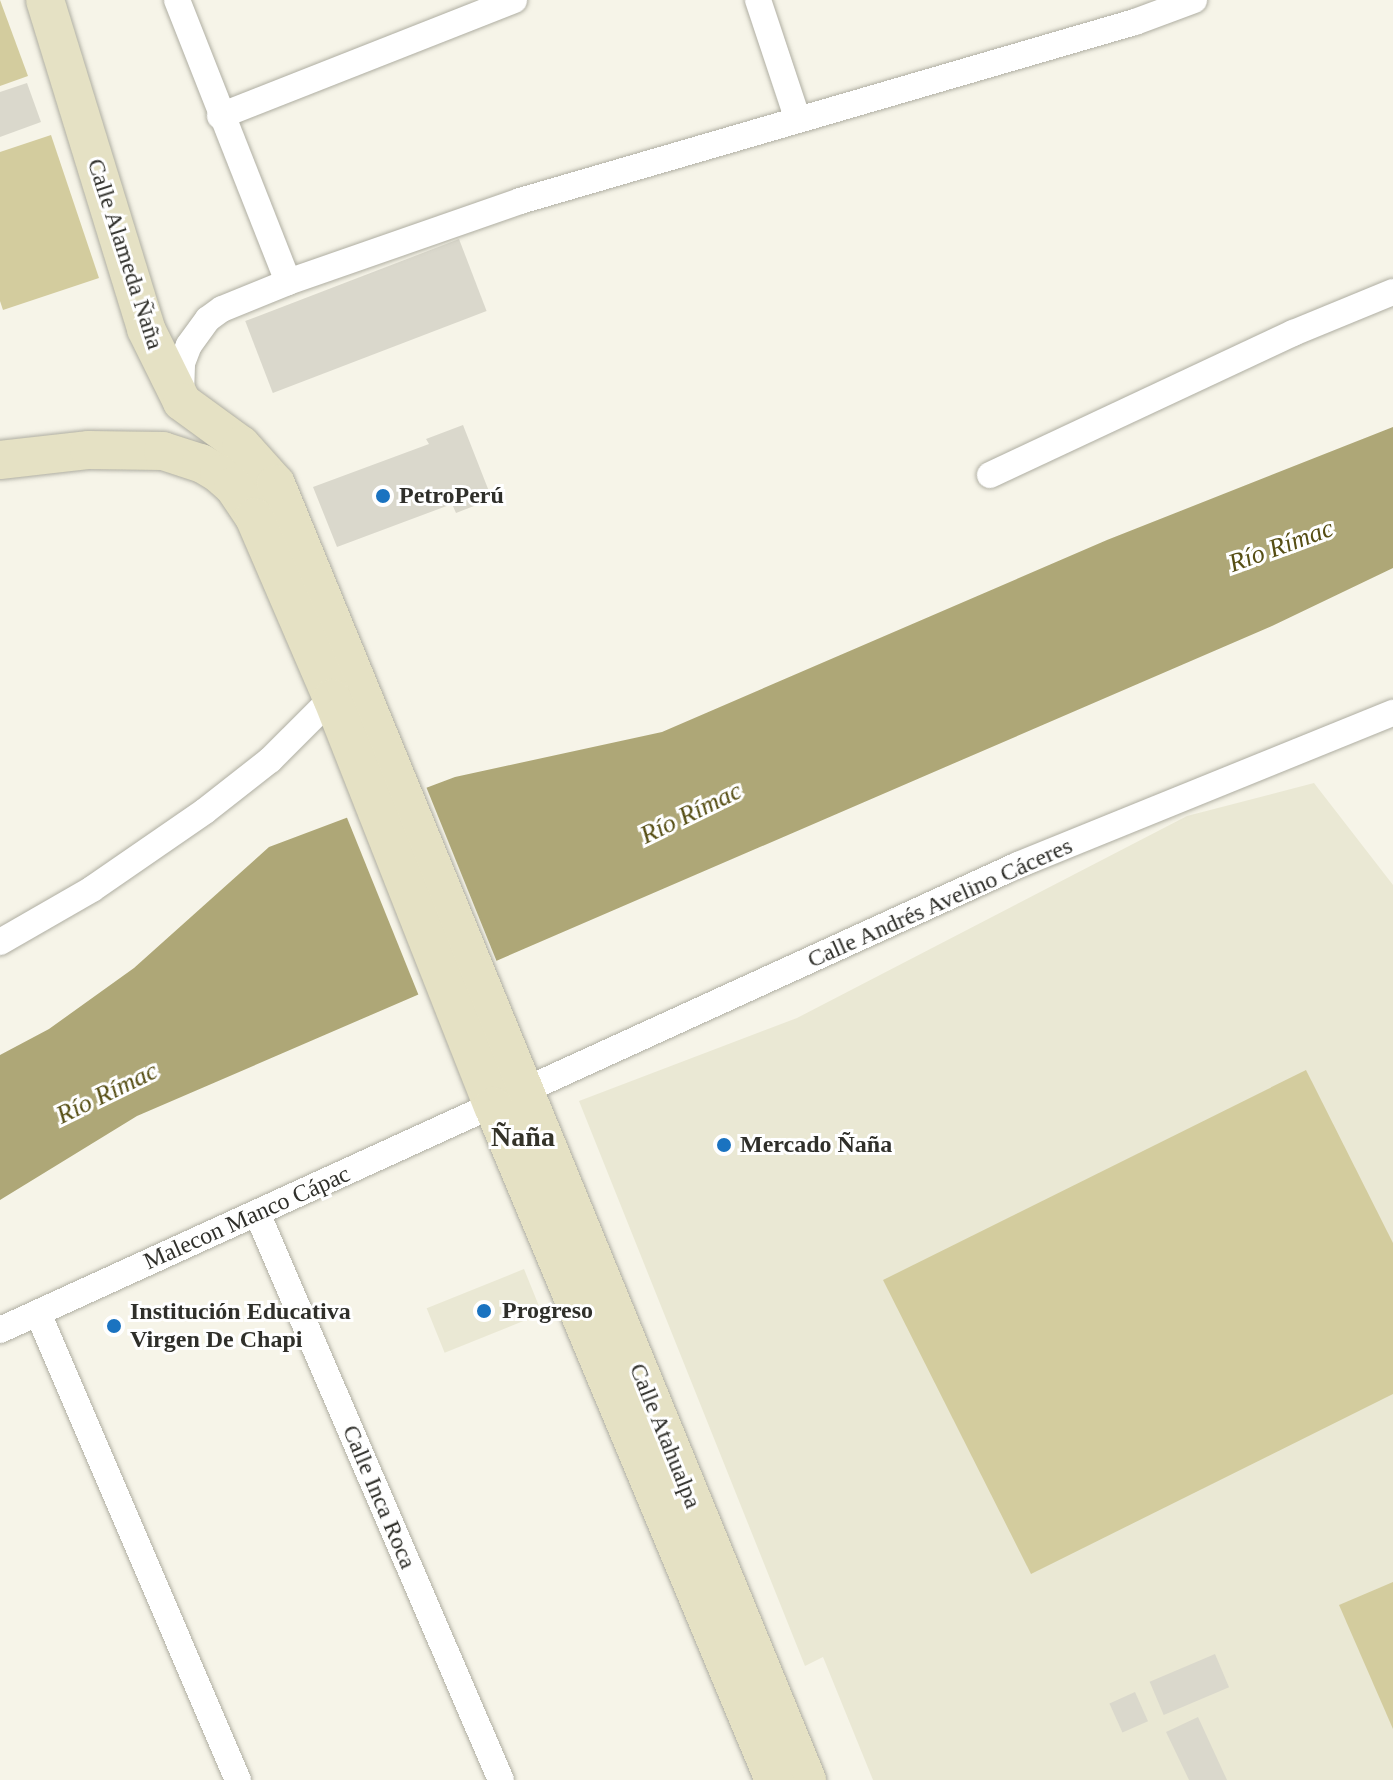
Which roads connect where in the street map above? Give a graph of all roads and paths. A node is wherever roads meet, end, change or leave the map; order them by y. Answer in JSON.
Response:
{"nodes":[{"id":1,"x":45,"y":0,"type":"edge"},
{"id":2,"x":177,"y":0,"type":"edge"},
{"id":3,"x":514,"y":0,"type":"edge"},
{"id":4,"x":758,"y":0,"type":"edge"},
{"id":5,"x":1194,"y":0,"type":"edge"},
{"id":6,"x":220,"y":116,"type":"junction"},
{"id":7,"x":798,"y":120,"type":"junction"},
{"id":8,"x":288,"y":282,"type":"junction"},
{"id":9,"x":1393,"y":292,"type":"edge"},
{"id":10,"x":182,"y":402,"type":"junction"},
{"id":11,"x":0,"y":460,"type":"edge"},
{"id":12,"x":990,"y":475,"type":"dead end"},
{"id":13,"x":332,"y":698,"type":"junction"},
{"id":14,"x":1393,"y":713,"type":"edge"},
{"id":15,"x":363,"y":739,"type":"junction"},
{"id":16,"x":0,"y":942,"type":"edge"},
{"id":17,"x":508,"y":1099,"type":"junction"},
{"id":18,"x":257,"y":1213,"type":"junction"},
{"id":19,"x":38,"y":1313,"type":"junction"},
{"id":20,"x":0,"y":1330,"type":"edge"},
{"id":21,"x":785,"y":1777,"type":"edge"},
{"id":22,"x":238,"y":1780,"type":"edge"},
{"id":23,"x":501,"y":1780,"type":"edge"}],
"edges":[{"from":1,"to":10,"type":"street","name":"Calle Alameda Ñaña"},
{"from":2,"to":6,"type":"street"},
{"from":3,"to":6,"type":"street"},
{"from":4,"to":7,"type":"street"},
{"from":5,"to":7,"type":"street"},
{"from":6,"to":8,"type":"street"},
{"from":7,"to":8,"type":"street"},
{"from":8,"to":10,"type":"street"},
{"from":9,"to":12,"type":"street"},
{"from":10,"to":15,"type":"street","name":"Calle Alameda Ñaña"},
{"from":11,"to":13,"type":"street"},
{"from":13,"to":15,"type":"street"},
{"from":13,"to":16,"type":"street"},
{"from":14,"to":17,"type":"street","name":"Calle Andrés Avelino Cáceres"},
{"from":15,"to":17,"type":"street","name":"Calle Atahualpa"},
{"from":17,"to":18,"type":"street","name":"Malecon Manco Cápac"},
{"from":17,"to":21,"type":"street","name":"Calle Atahualpa"},
{"from":18,"to":19,"type":"street","name":"Malecon Manco Cápac"},
{"from":18,"to":23,"type":"street","name":"Calle Inca Roca"},
{"from":19,"to":20,"type":"street","name":"Malecon Manco Cápac"},
{"from":19,"to":22,"type":"street"}]}
